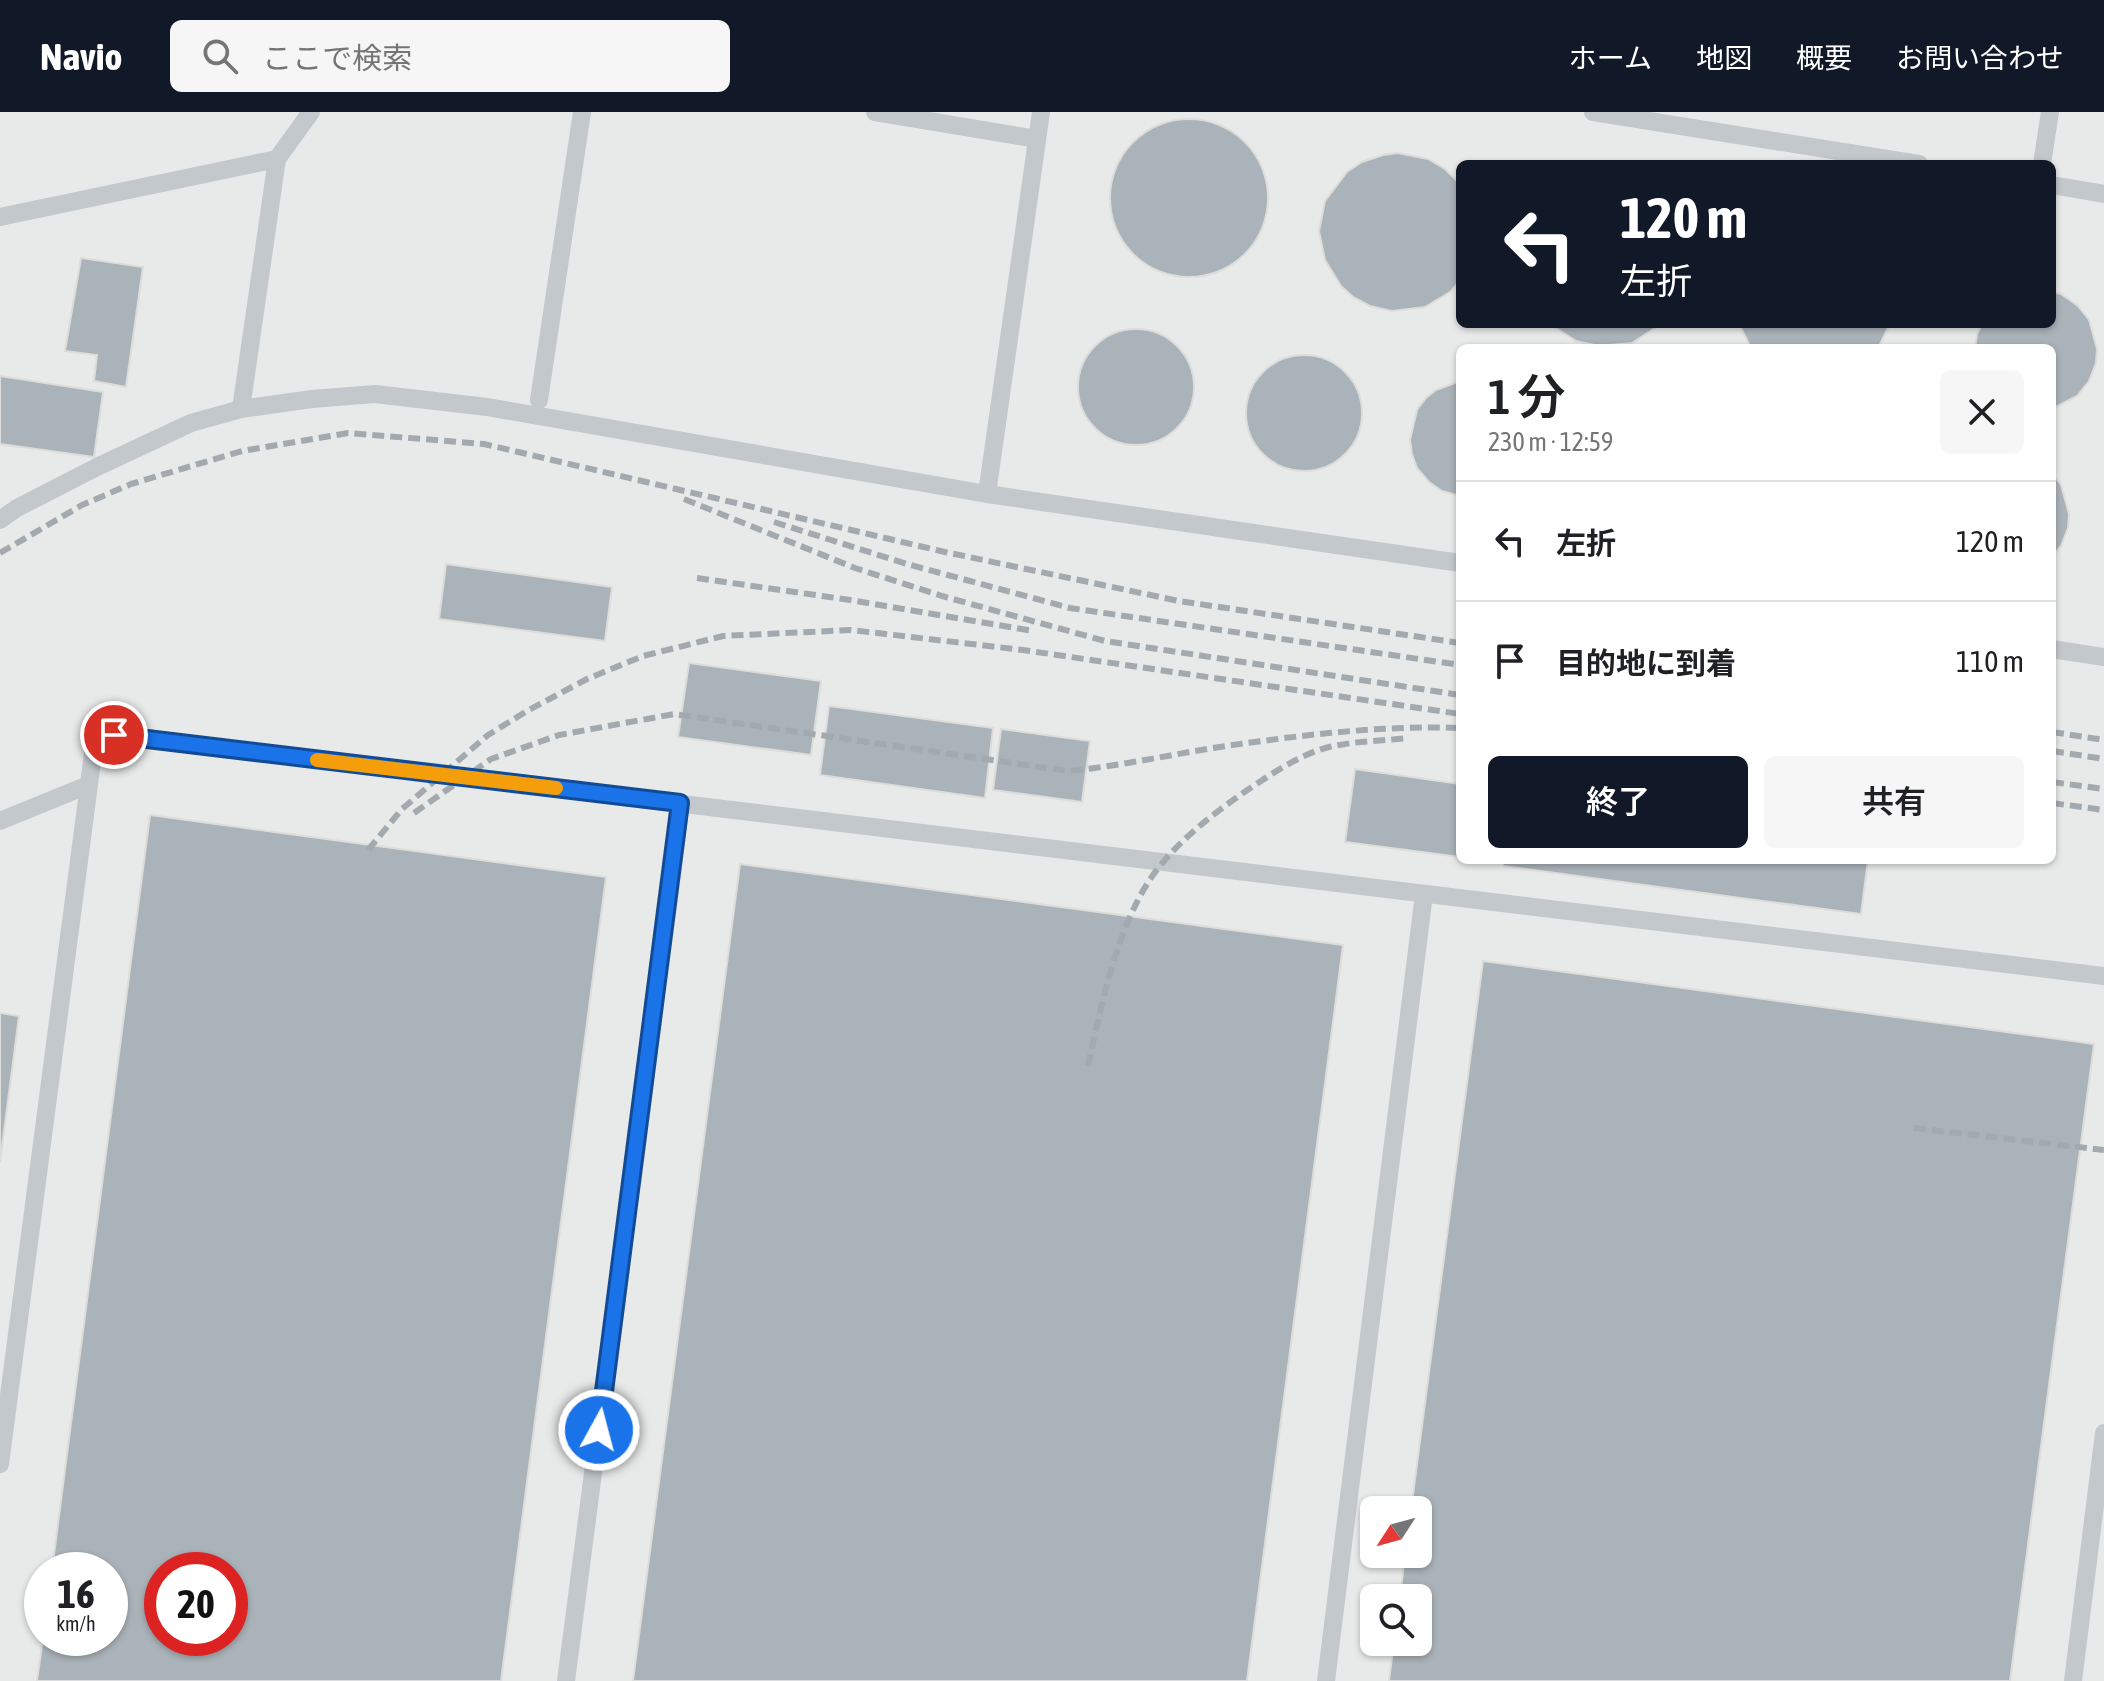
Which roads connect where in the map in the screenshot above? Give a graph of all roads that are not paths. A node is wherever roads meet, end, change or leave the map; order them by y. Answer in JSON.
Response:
{"nodes":[{"id":1,"x":311,"y":112,"type":"edge"},
{"id":2,"x":582,"y":112,"type":"edge"},
{"id":3,"x":875,"y":112,"type":"edge"},
{"id":4,"x":1041,"y":112,"type":"edge"},
{"id":5,"x":1593,"y":112,"type":"edge"},
{"id":6,"x":2050,"y":112,"type":"edge"},
{"id":7,"x":1037,"y":139,"type":"junction"},
{"id":8,"x":277,"y":159,"type":"junction"},
{"id":9,"x":1894,"y":160,"type":"edge"},
{"id":10,"x":2043,"y":160,"type":"edge"},
{"id":11,"x":2056,"y":186,"type":"edge"},
{"id":12,"x":2104,"y":194,"type":"edge"},
{"id":13,"x":0,"y":217,"type":"edge"},
{"id":14,"x":539,"y":400,"type":"dead end"},
{"id":15,"x":241,"y":409,"type":"junction"},
{"id":16,"x":987,"y":494,"type":"junction"},
{"id":17,"x":0,"y":520,"type":"edge"},
{"id":18,"x":1456,"y":562,"type":"edge"},
{"id":19,"x":2056,"y":650,"type":"edge"},
{"id":20,"x":2104,"y":657,"type":"edge"},
{"id":21,"x":88,"y":785,"type":"junction"},
{"id":22,"x":680,"y":803,"type":"junction"},
{"id":23,"x":0,"y":821,"type":"edge"},
{"id":24,"x":1424,"y":894,"type":"junction"},
{"id":25,"x":2104,"y":976,"type":"edge"},
{"id":26,"x":2104,"y":1433,"type":"edge"},
{"id":27,"x":0,"y":1464,"type":"edge"},
{"id":28,"x":566,"y":1681,"type":"edge"},
{"id":29,"x":1326,"y":1681,"type":"edge"},
{"id":30,"x":2073,"y":1681,"type":"edge"}],
"edges":[{"from":1,"to":8,"type":"lane"},
{"from":2,"to":14,"type":"lane"},
{"from":3,"to":7,"type":"lane"},
{"from":4,"to":7,"type":"lane"},
{"from":5,"to":9,"type":"lane"},
{"from":6,"to":10,"type":"lane"},
{"from":7,"to":16,"type":"lane"},
{"from":8,"to":13,"type":"lane"},
{"from":8,"to":15,"type":"lane"},
{"from":11,"to":12,"type":"lane"},
{"from":15,"to":16,"type":"lane"},
{"from":15,"to":17,"type":"lane"},
{"from":16,"to":18,"type":"lane"},
{"from":19,"to":20,"type":"lane"},
{"from":21,"to":22,"type":"lane"},
{"from":21,"to":23,"type":"lane"},
{"from":21,"to":27,"type":"lane"},
{"from":22,"to":24,"type":"lane"},
{"from":22,"to":28,"type":"lane"},
{"from":24,"to":25,"type":"lane"},
{"from":24,"to":29,"type":"lane"},
{"from":26,"to":30,"type":"lane"}]}
